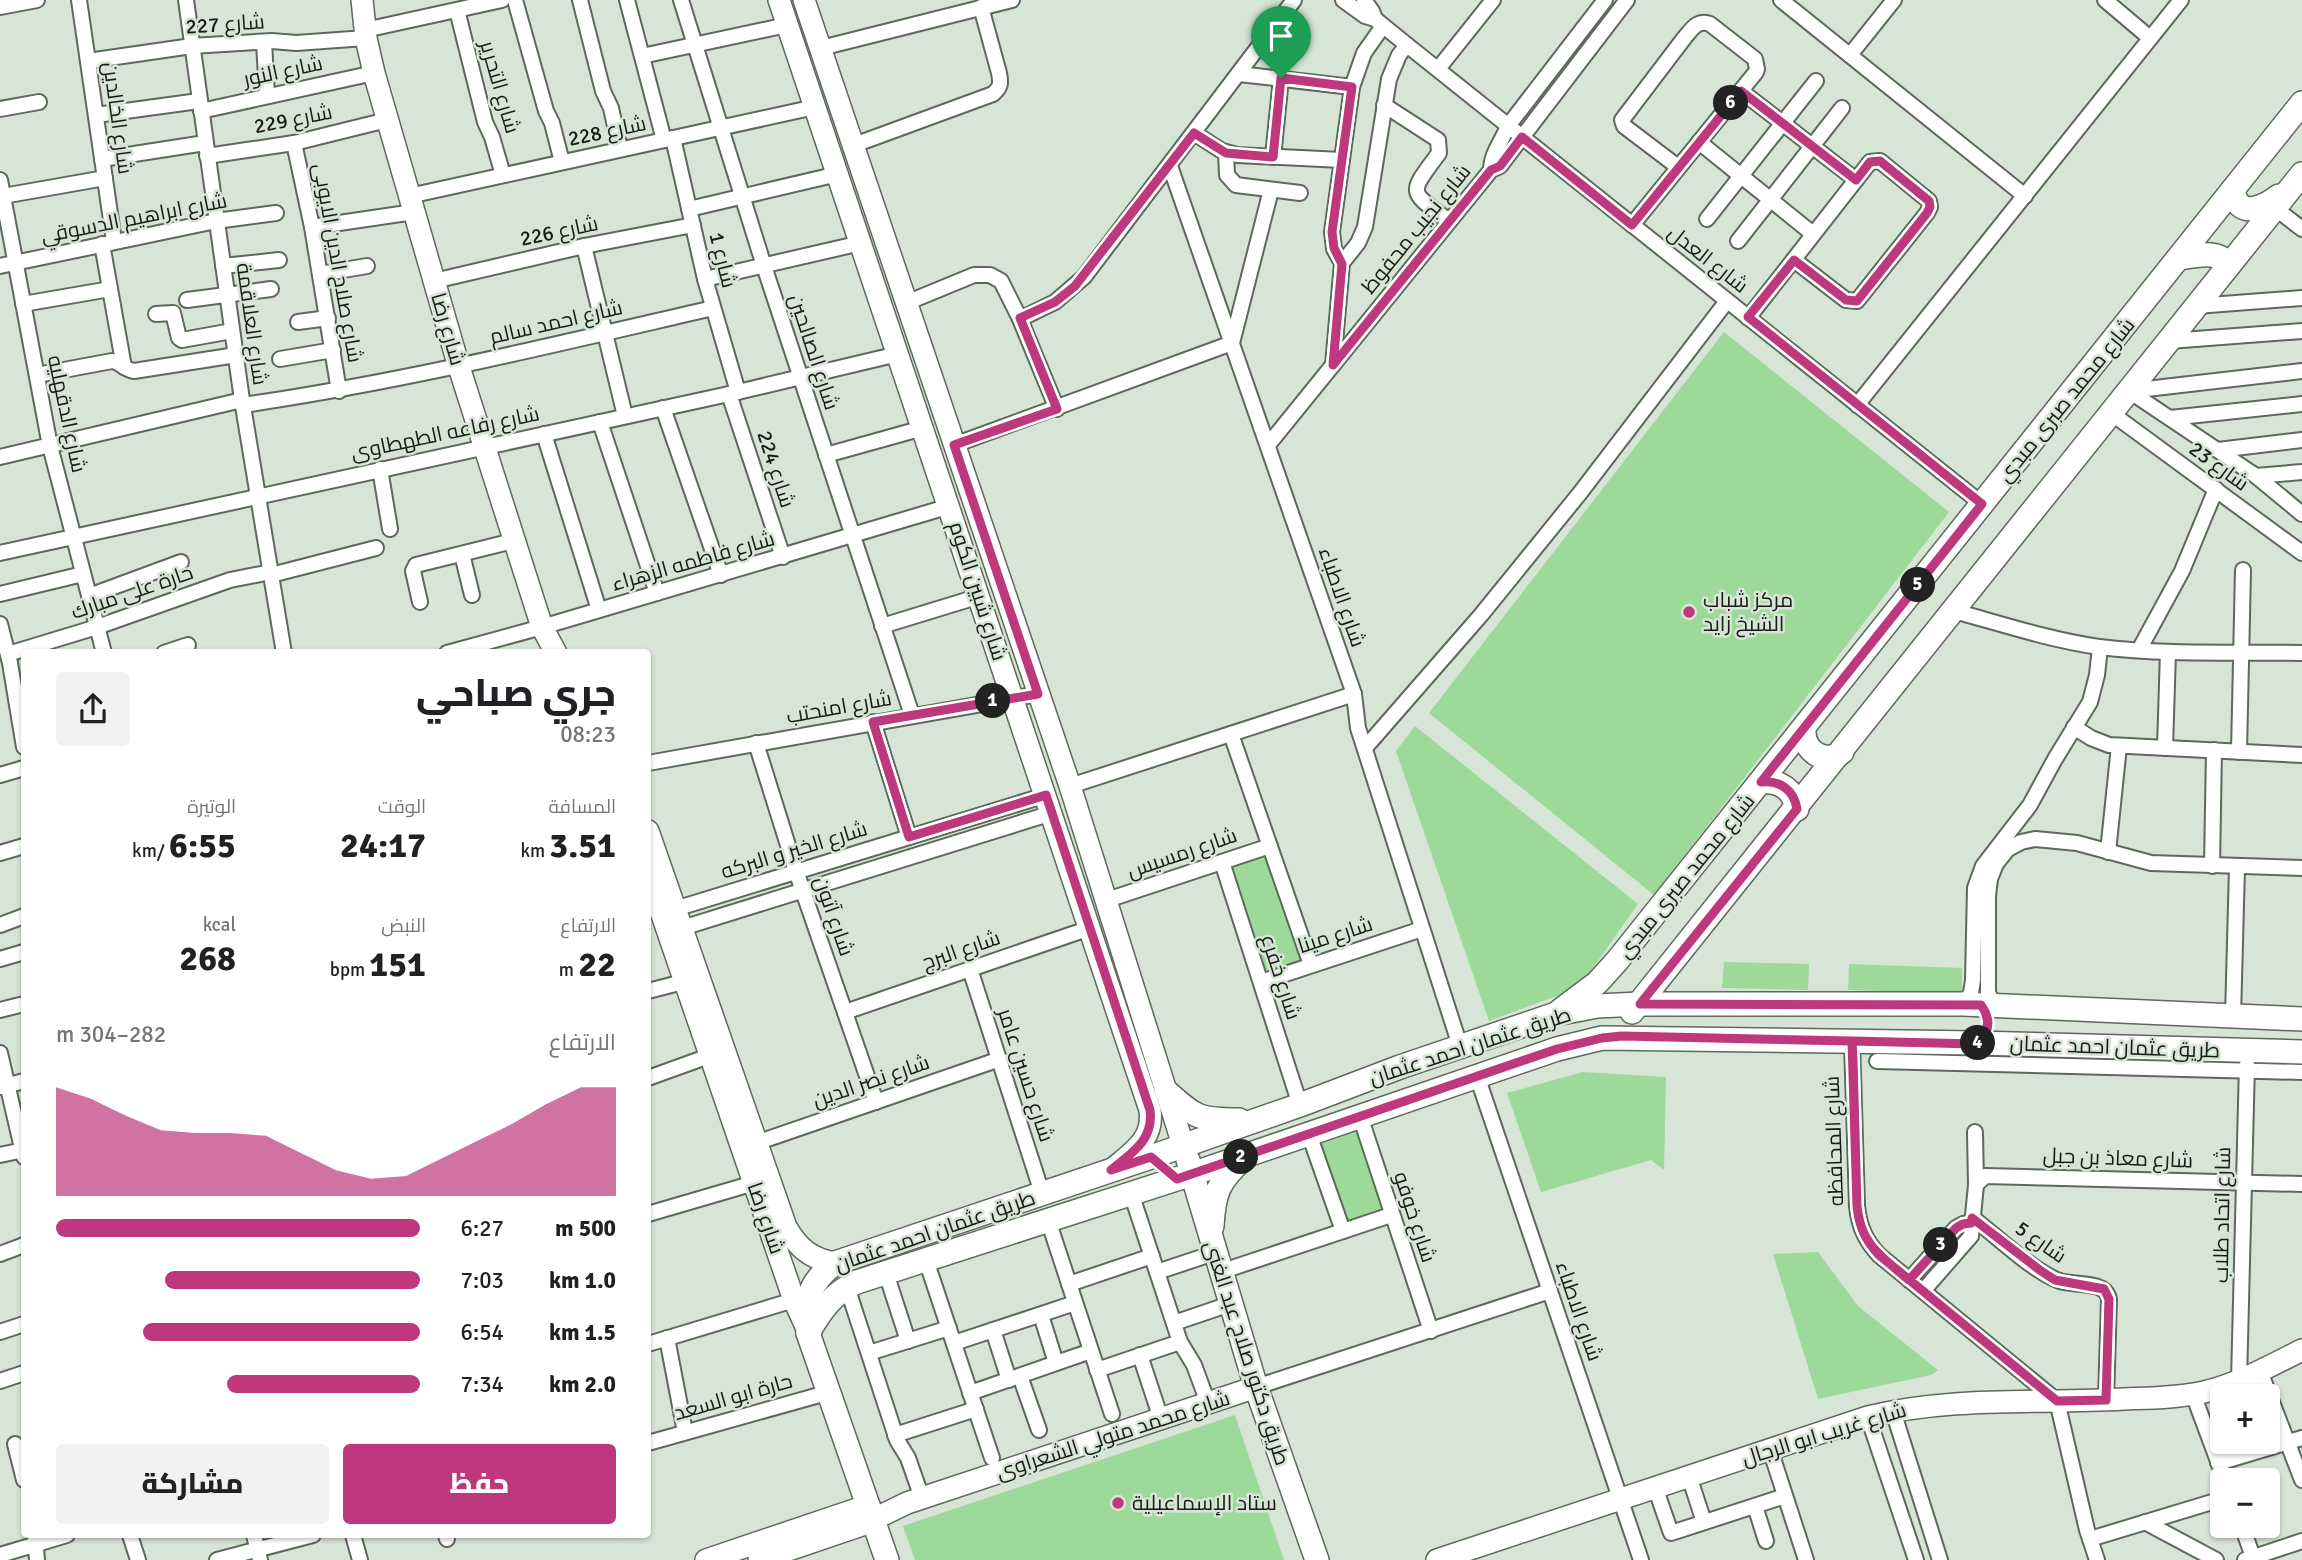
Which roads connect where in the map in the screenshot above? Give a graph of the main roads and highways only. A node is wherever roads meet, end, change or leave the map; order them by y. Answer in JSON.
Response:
{"nodes":[{"id":1,"x":2302,"y":103,"type":"edge"},
{"id":2,"x":2296,"y":181,"type":"edge"},
{"id":3,"x":2233,"y":190,"type":"junction"},
{"id":4,"x":2179,"y":258,"type":"junction"},
{"id":5,"x":2229,"y":264,"type":"junction"},
{"id":6,"x":1804,"y":730,"type":"junction"},
{"id":7,"x":1842,"y":752,"type":"junction"},
{"id":8,"x":1761,"y":782,"type":"junction"},
{"id":9,"x":1797,"y":809,"type":"junction"},
{"id":10,"x":1640,"y":1004,"type":"junction"},
{"id":11,"x":1979,"y":1005,"type":"junction"},
{"id":12,"x":2046,"y":1007,"type":"junction"},
{"id":13,"x":1556,"y":1014,"type":"junction"},
{"id":14,"x":2302,"y":1019,"type":"edge"},
{"id":15,"x":1977,"y":1044,"type":"junction"},
{"id":16,"x":2045,"y":1045,"type":"junction"},
{"id":17,"x":2302,"y":1052,"type":"edge"},
{"id":18,"x":1539,"y":1055,"type":"junction"},
{"id":19,"x":1400,"y":1067,"type":"junction"},
{"id":20,"x":1167,"y":1092,"type":"road end"},
{"id":21,"x":1410,"y":1099,"type":"junction"},
{"id":22,"x":1256,"y":1120,"type":"junction"},
{"id":23,"x":1183,"y":1145,"type":"junction"},
{"id":24,"x":1246,"y":1155,"type":"junction"},
{"id":25,"x":1151,"y":1157,"type":"junction"},
{"id":26,"x":1184,"y":1176,"type":"junction"},
{"id":27,"x":1215,"y":1256,"type":"junction"},
{"id":28,"x":828,"y":1268,"type":"junction"},
{"id":29,"x":843,"y":1289,"type":"junction"},
{"id":30,"x":808,"y":1333,"type":"junction"},
{"id":31,"x":887,"y":1560,"type":"edge"},
{"id":32,"x":1317,"y":1560,"type":"edge"}],
"edges":[{"from":1,"to":3,"type":"main road","name":"شارع محمد صبرى مبدي"},
{"from":2,"to":3,"type":"main road"},
{"from":2,"to":5,"type":"main road","name":"شارع محمد صبرى مبدي"},
{"from":3,"to":4,"type":"main road","name":"شارع محمد صبرى مبدي"},
{"from":4,"to":5,"type":"main road"},
{"from":4,"to":6,"type":"main road","name":"شارع محمد صبرى مبدي"},
{"from":5,"to":7,"type":"main road","name":"شارع محمد صبرى مبدي"},
{"from":6,"to":7,"type":"main road"},
{"from":6,"to":8,"type":"main road","name":"شارع محمد صبرى مبدي"},
{"from":7,"to":9,"type":"main road","name":"شارع محمد صبرى مبدي"},
{"from":8,"to":9,"type":"main road"},
{"from":8,"to":13,"type":"main road","name":"شارع محمد صبرى مبدي"},
{"from":9,"to":10,"type":"main road","name":"شارع محمد صبرى مبدي"},
{"from":10,"to":11,"type":"main road","name":"طريق عثمان احمد عثمان"},
{"from":10,"to":13,"type":"main road","name":"طريق عثمان احمد عثمان"},
{"from":10,"to":18,"type":"main road","name":"شارع محمد صبرى مبدي"},
{"from":11,"to":12,"type":"main road","name":"طريق عثمان احمد عثمان"},
{"from":11,"to":15,"type":"main road"},
{"from":12,"to":14,"type":"main road","name":"طريق عثمان احمد عثمان"},
{"from":12,"to":16,"type":"main road"},
{"from":13,"to":19,"type":"main road","name":"طريق عثمان احمد عثمان"},
{"from":15,"to":16,"type":"main road","name":"طريق عثمان احمد عثمان"},
{"from":15,"to":18,"type":"main road","name":"طريق عثمان احمد عثمان"},
{"from":16,"to":17,"type":"main road","name":"طريق عثمان احمد عثمان"},
{"from":18,"to":21,"type":"main road","name":"طريق عثمان احمد عثمان"},
{"from":19,"to":21,"type":"main road"},
{"from":19,"to":22,"type":"main road","name":"طريق عثمان احمد عثمان"},
{"from":20,"to":22,"type":"main road"},
{"from":21,"to":24,"type":"main road","name":"طريق عثمان احمد عثمان"},
{"from":22,"to":23,"type":"main road","name":"طريق عثمان احمد عثمان"},
{"from":23,"to":25,"type":"main road","name":"طريق عثمان احمد عثمان"},
{"from":23,"to":26,"type":"main road"},
{"from":24,"to":26,"type":"main road","name":"طريق عثمان احمد عثمان"},
{"from":24,"to":27,"type":"main road"},
{"from":25,"to":26,"type":"main road"},
{"from":25,"to":28,"type":"main road","name":"طريق عثمان احمد عثمان"},
{"from":26,"to":27,"type":"main road","name":"طريق دكتور صلاح عبد الغنى"},
{"from":26,"to":29,"type":"main road","name":"طريق عثمان احمد عثمان"},
{"from":27,"to":32,"type":"main road","name":"طريق دكتور صلاح عبد الغنى"},
{"from":28,"to":29,"type":"main road"},
{"from":28,"to":30,"type":"main road","name":"طريق عثمان احمد عثمان"},
{"from":29,"to":30,"type":"main road","name":"طريق عثمان احمد عثمان"},
{"from":30,"to":31,"type":"main road","name":"شارع رضا"}]}
